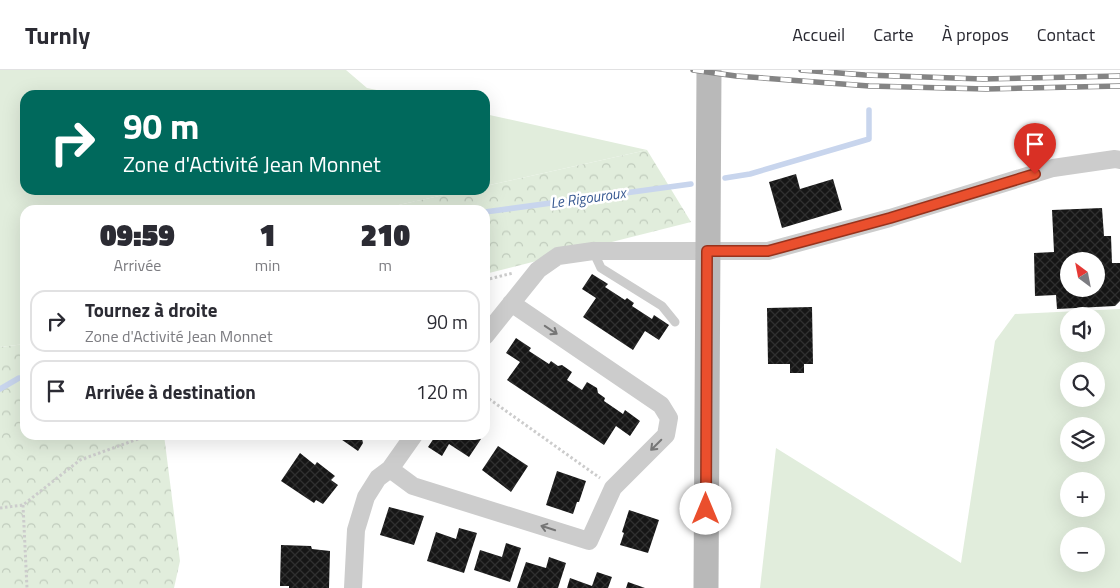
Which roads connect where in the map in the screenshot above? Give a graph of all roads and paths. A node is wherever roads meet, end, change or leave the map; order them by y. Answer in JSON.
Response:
{"nodes":[{"id":1,"x":710,"y":70,"type":"edge"},
{"id":2,"x":1120,"y":160,"type":"edge"},
{"id":3,"x":593,"y":251,"type":"junction"},
{"id":4,"x":707,"y":251,"type":"junction"},
{"id":5,"x":511,"y":303,"type":"junction"},
{"id":6,"x":675,"y":322,"type":"dead end"},
{"id":7,"x":490,"y":330,"type":"edge"},
{"id":8,"x":490,"y":400,"type":"edge"},
{"id":9,"x":135,"y":440,"type":"edge"},
{"id":10,"x":410,"y":440,"type":"edge"},
{"id":11,"x":390,"y":469,"type":"junction"},
{"id":12,"x":613,"y":488,"type":"junction"},
{"id":13,"x":23,"y":505,"type":"junction"},
{"id":14,"x":0,"y":508,"type":"edge"},
{"id":15,"x":27,"y":588,"type":"edge"},
{"id":16,"x":353,"y":588,"type":"edge"},
{"id":17,"x":706,"y":588,"type":"edge"}],
"edges":[{"from":1,"to":4,"type":"main road"},
{"from":2,"to":4,"type":"street"},
{"from":3,"to":4,"type":"street"},
{"from":3,"to":5,"type":"street"},
{"from":3,"to":6,"type":"lane"},
{"from":4,"to":17,"type":"main road"},
{"from":5,"to":7,"type":"street"},
{"from":5,"to":12,"type":"street","one_way":true},
{"from":8,"to":12,"type":"path"},
{"from":9,"to":13,"type":"path"},
{"from":10,"to":11,"type":"street"},
{"from":12,"to":11,"type":"street","one_way":true},
{"from":11,"to":16,"type":"street"},
{"from":13,"to":14,"type":"path"},
{"from":13,"to":15,"type":"path"}]}
